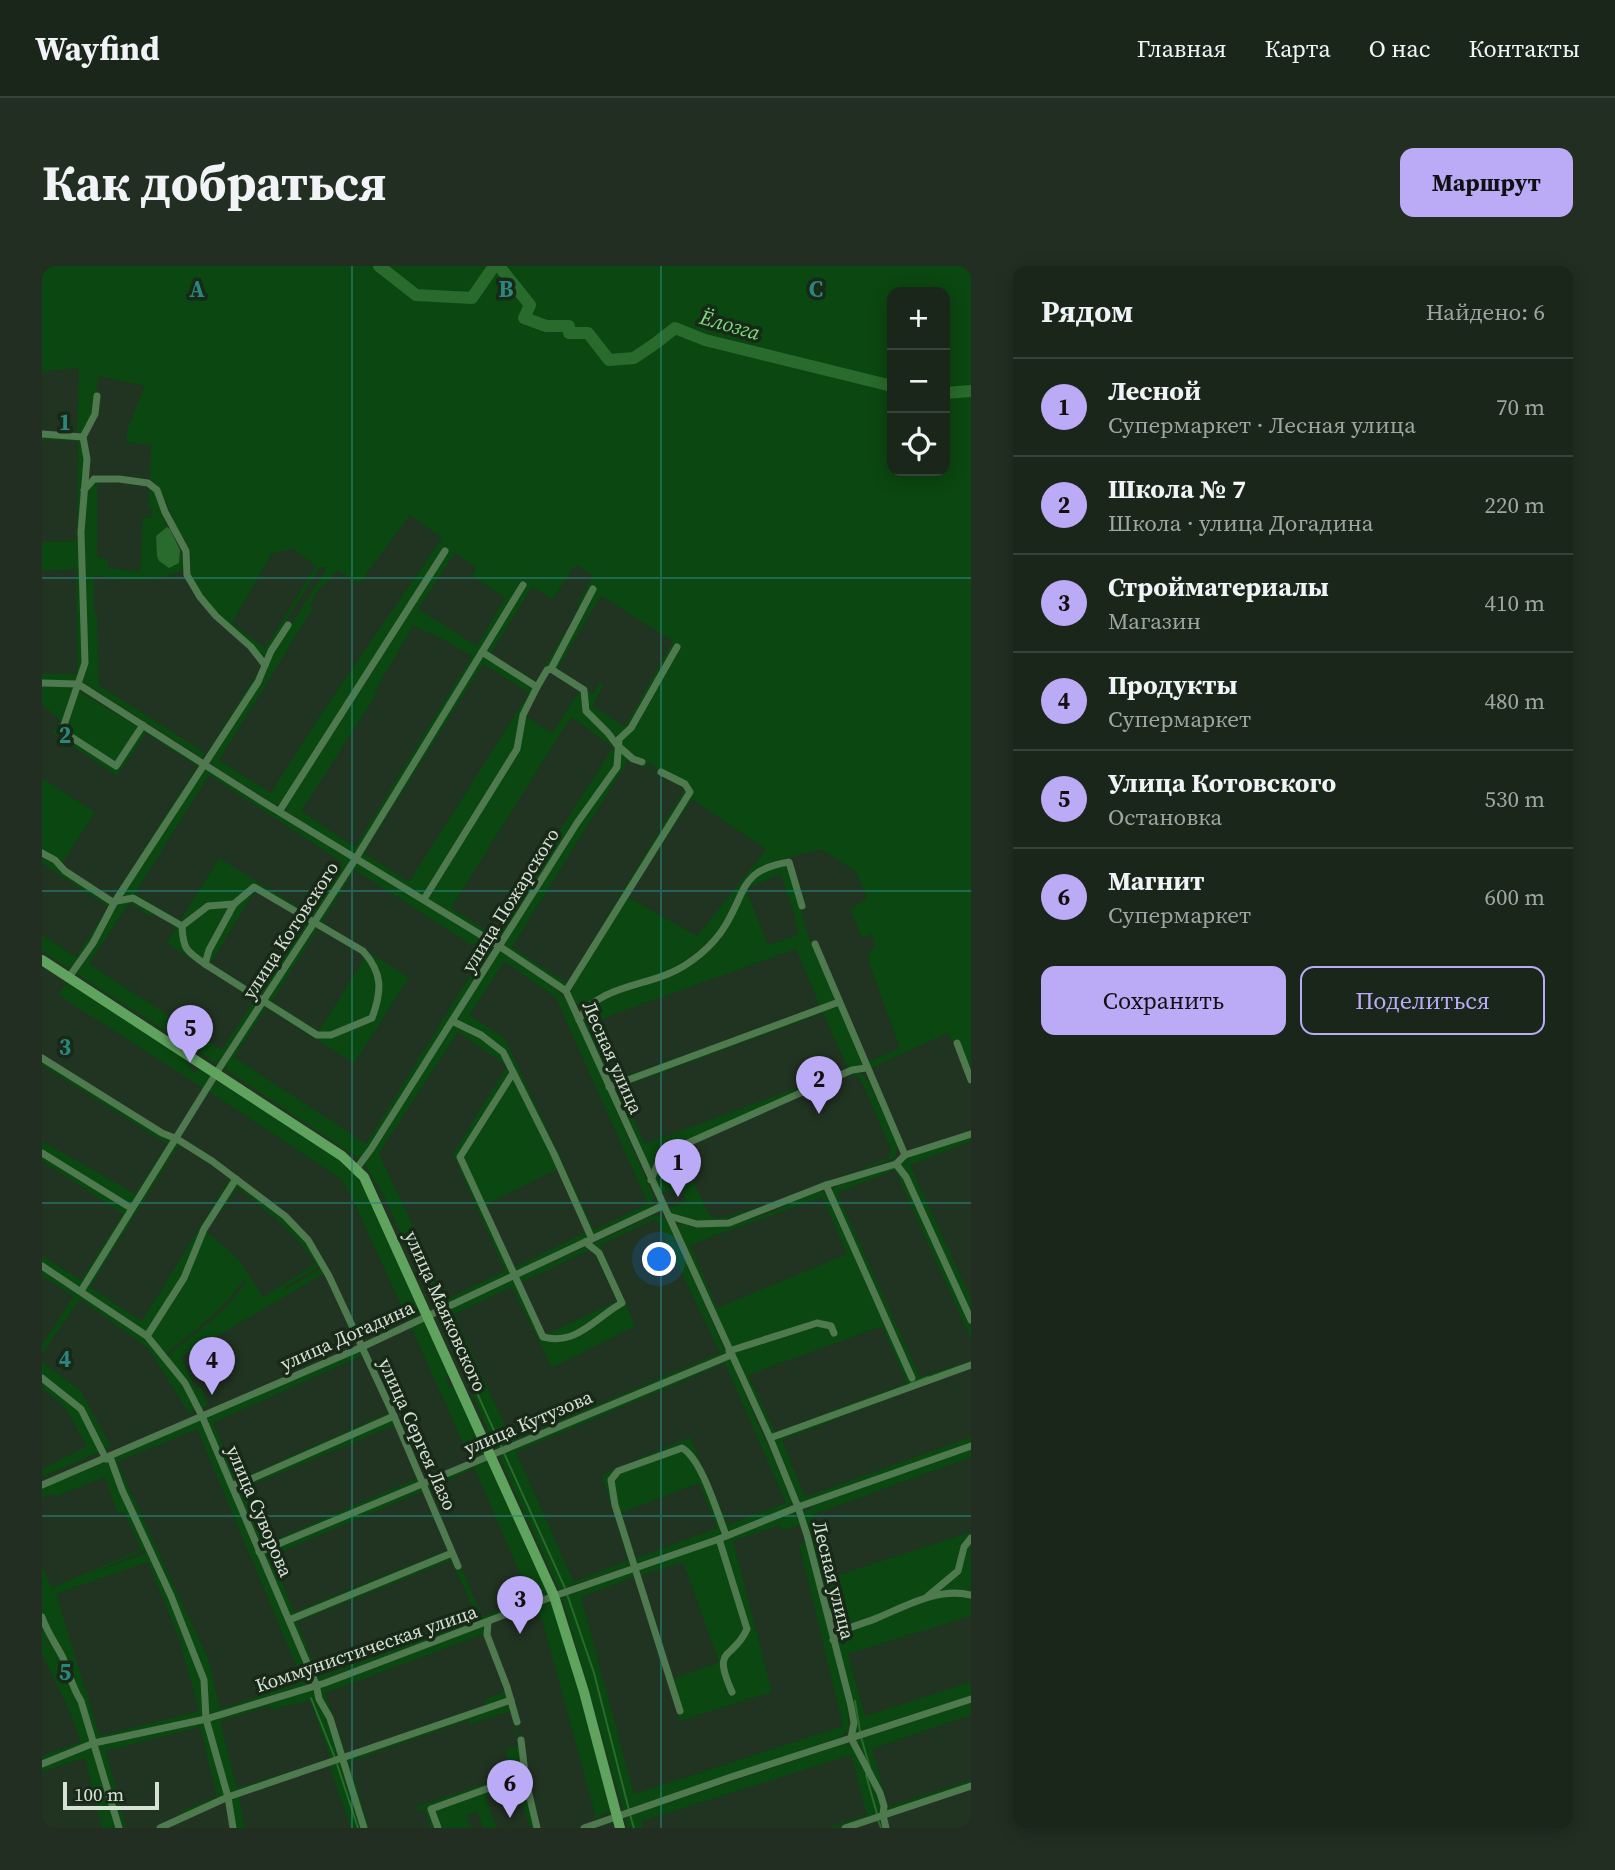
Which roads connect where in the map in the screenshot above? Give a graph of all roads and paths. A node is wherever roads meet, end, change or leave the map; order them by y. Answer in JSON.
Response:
{"nodes":[{"id":1,"x":97,"y":396,"type":"dead end"},
{"id":2,"x":42,"y":434,"type":"edge"},
{"id":3,"x":83,"y":437,"type":"junction"},
{"id":4,"x":86,"y":471,"type":"junction"},
{"id":5,"x":94,"y":480,"type":"junction"},
{"id":6,"x":84,"y":490,"type":"junction"},
{"id":7,"x":445,"y":551,"type":"dead end"},
{"id":8,"x":523,"y":585,"type":"dead end"},
{"id":9,"x":593,"y":589,"type":"dead end"},
{"id":10,"x":288,"y":625,"type":"dead end"},
{"id":11,"x":677,"y":647,"type":"dead end"},
{"id":12,"x":482,"y":652,"type":"junction"},
{"id":13,"x":265,"y":665,"type":"junction"},
{"id":14,"x":551,"y":668,"type":"junction"},
{"id":15,"x":42,"y":683,"type":"edge"},
{"id":16,"x":78,"y":684,"type":"junction"},
{"id":17,"x":537,"y":687,"type":"junction"},
{"id":18,"x":143,"y":725,"type":"junction"},
{"id":19,"x":617,"y":745,"type":"junction"},
{"id":20,"x":642,"y":762,"type":"dead end"},
{"id":21,"x":204,"y":764,"type":"junction"},
{"id":22,"x":661,"y":772,"type":"dead end"},
{"id":23,"x":280,"y":810,"type":"junction"},
{"id":24,"x":42,"y":853,"type":"edge"},
{"id":25,"x":356,"y":858,"type":"junction"},
{"id":26,"x":424,"y":899,"type":"junction"},
{"id":27,"x":115,"y":902,"type":"junction"},
{"id":28,"x":234,"y":904,"type":"junction"},
{"id":29,"x":802,"y":906,"type":"dead end"},
{"id":30,"x":313,"y":921,"type":"junction"},
{"id":31,"x":182,"y":926,"type":"junction"},
{"id":32,"x":815,"y":944,"type":"dead end"},
{"id":33,"x":499,"y":946,"type":"junction"},
{"id":34,"x":42,"y":960,"type":"edge"},
{"id":35,"x":205,"y":964,"type":"junction"},
{"id":36,"x":69,"y":977,"type":"junction"},
{"id":37,"x":566,"y":991,"type":"junction"},
{"id":38,"x":263,"y":1000,"type":"junction"},
{"id":39,"x":839,"y":1002,"type":"junction"},
{"id":40,"x":574,"y":1007,"type":"junction"},
{"id":41,"x":583,"y":1011,"type":"junction"},
{"id":42,"x":579,"y":1020,"type":"junction"},
{"id":43,"x":452,"y":1021,"type":"junction"},
{"id":44,"x":957,"y":1043,"type":"dead end"},
{"id":45,"x":42,"y":1058,"type":"edge"},
{"id":46,"x":866,"y":1068,"type":"junction"},
{"id":47,"x":217,"y":1072,"type":"junction"},
{"id":48,"x":513,"y":1073,"type":"junction"},
{"id":49,"x":971,"y":1080,"type":"edge"},
{"id":50,"x":610,"y":1087,"type":"junction"},
{"id":51,"x":971,"y":1134,"type":"edge"},
{"id":52,"x":177,"y":1139,"type":"junction"},
{"id":53,"x":42,"y":1153,"type":"edge"},
{"id":54,"x":905,"y":1155,"type":"junction"},
{"id":55,"x":897,"y":1164,"type":"junction"},
{"id":56,"x":357,"y":1168,"type":"junction"},
{"id":57,"x":236,"y":1179,"type":"junction"},
{"id":58,"x":651,"y":1180,"type":"junction"},
{"id":59,"x":826,"y":1185,"type":"junction"},
{"id":60,"x":662,"y":1206,"type":"junction"},
{"id":61,"x":131,"y":1208,"type":"junction"},
{"id":62,"x":669,"y":1216,"type":"junction"},
{"id":63,"x":589,"y":1240,"type":"junction"},
{"id":64,"x":42,"y":1266,"type":"edge"},
{"id":65,"x":513,"y":1276,"type":"junction"},
{"id":66,"x":81,"y":1292,"type":"junction"},
{"id":67,"x":429,"y":1315,"type":"junction"},
{"id":68,"x":971,"y":1320,"type":"edge"},
{"id":69,"x":834,"y":1333,"type":"dead end"},
{"id":70,"x":148,"y":1336,"type":"junction"},
{"id":71,"x":362,"y":1346,"type":"junction"},
{"id":72,"x":730,"y":1353,"type":"junction"},
{"id":73,"x":971,"y":1365,"type":"edge"},
{"id":74,"x":42,"y":1378,"type":"edge"},
{"id":75,"x":912,"y":1378,"type":"dead end"},
{"id":76,"x":202,"y":1416,"type":"junction"},
{"id":77,"x":394,"y":1416,"type":"junction"},
{"id":78,"x":770,"y":1438,"type":"junction"},
{"id":79,"x":971,"y":1446,"type":"edge"},
{"id":80,"x":492,"y":1454,"type":"junction"},
{"id":81,"x":108,"y":1458,"type":"junction"},
{"id":82,"x":424,"y":1483,"type":"junction"},
{"id":83,"x":42,"y":1485,"type":"edge"},
{"id":84,"x":232,"y":1485,"type":"junction"},
{"id":85,"x":798,"y":1507,"type":"junction"},
{"id":86,"x":722,"y":1537,"type":"junction"},
{"id":87,"x":971,"y":1538,"type":"edge"},
{"id":88,"x":260,"y":1552,"type":"junction"},
{"id":89,"x":452,"y":1553,"type":"junction"},
{"id":90,"x":458,"y":1566,"type":"dead end"},
{"id":91,"x":635,"y":1567,"type":"junction"},
{"id":92,"x":971,"y":1595,"type":"edge"},
{"id":93,"x":554,"y":1596,"type":"junction"},
{"id":94,"x":924,"y":1598,"type":"junction"},
{"id":95,"x":826,"y":1611,"type":"junction"},
{"id":96,"x":42,"y":1616,"type":"edge"},
{"id":97,"x":289,"y":1620,"type":"junction"},
{"id":98,"x":488,"y":1622,"type":"junction"},
{"id":99,"x":849,"y":1628,"type":"junction"},
{"id":100,"x":833,"y":1640,"type":"junction"},
{"id":101,"x":316,"y":1684,"type":"junction"},
{"id":102,"x":732,"y":1692,"type":"dead end"},
{"id":103,"x":971,"y":1699,"type":"edge"},
{"id":104,"x":511,"y":1700,"type":"junction"},
{"id":105,"x":680,"y":1711,"type":"dead end"},
{"id":106,"x":206,"y":1719,"type":"junction"},
{"id":107,"x":517,"y":1721,"type":"dead end"},
{"id":108,"x":851,"y":1738,"type":"junction"},
{"id":109,"x":521,"y":1740,"type":"dead end"},
{"id":110,"x":94,"y":1743,"type":"junction"},
{"id":111,"x":343,"y":1758,"type":"junction"},
{"id":112,"x":42,"y":1764,"type":"edge"},
{"id":113,"x":525,"y":1775,"type":"junction"},
{"id":114,"x":971,"y":1786,"type":"edge"},
{"id":115,"x":228,"y":1797,"type":"junction"},
{"id":116,"x":883,"y":1815,"type":"junction"},
{"id":117,"x":618,"y":1823,"type":"edge"},
{"id":118,"x":118,"y":1828,"type":"edge"},
{"id":119,"x":160,"y":1828,"type":"edge"},
{"id":120,"x":233,"y":1828,"type":"edge"},
{"id":121,"x":364,"y":1828,"type":"edge"},
{"id":122,"x":438,"y":1828,"type":"edge"},
{"id":123,"x":537,"y":1828,"type":"edge"},
{"id":124,"x":584,"y":1828,"type":"edge"},
{"id":125,"x":845,"y":1828,"type":"edge"},
{"id":126,"x":886,"y":1828,"type":"edge"}],
"edges":[{"from":1,"to":3,"type":"street"},
{"from":2,"to":3,"type":"street"},
{"from":3,"to":4,"type":"street"},
{"from":4,"to":5,"type":"street"},
{"from":4,"to":6,"type":"street"},
{"from":5,"to":6,"type":"street"},
{"from":5,"to":13,"type":"street"},
{"from":6,"to":16,"type":"street"},
{"from":7,"to":23,"type":"street"},
{"from":8,"to":12,"type":"street","name":"улица Котовского"},
{"from":9,"to":14,"type":"street"},
{"from":10,"to":13,"type":"street"},
{"from":11,"to":19,"type":"street","name":"улица Пожарского"},
{"from":12,"to":17,"type":"street"},
{"from":12,"to":25,"type":"street","name":"улица Котовского"},
{"from":13,"to":21,"type":"street"},
{"from":14,"to":17,"type":"street"},
{"from":14,"to":19,"type":"street"},
{"from":15,"to":16,"type":"street"},
{"from":16,"to":18,"type":"street","name":"Лесная улица"},
{"from":16,"to":18,"type":"street"},
{"from":17,"to":26,"type":"street"},
{"from":18,"to":21,"type":"street","name":"Лесная улица"},
{"from":19,"to":20,"type":"street"},
{"from":19,"to":33,"type":"street","name":"улица Пожарского"},
{"from":21,"to":23,"type":"street","name":"Лесная улица"},
{"from":21,"to":27,"type":"street"},
{"from":22,"to":37,"type":"street"},
{"from":23,"to":25,"type":"street","name":"Лесная улица"},
{"from":24,"to":27,"type":"street"},
{"from":25,"to":26,"type":"street","name":"Лесная улица"},
{"from":25,"to":30,"type":"street","name":"улица Котовского"},
{"from":26,"to":33,"type":"street","name":"Лесная улица"},
{"from":27,"to":31,"type":"street"},
{"from":27,"to":36,"type":"street"},
{"from":28,"to":30,"type":"street"},
{"from":28,"to":31,"type":"street"},
{"from":28,"to":35,"type":"street"},
{"from":29,"to":41,"type":"street"},
{"from":30,"to":38,"type":"street","name":"улица Котовского"},
{"from":30,"to":38,"type":"street"},
{"from":31,"to":35,"type":"street"},
{"from":32,"to":39,"type":"street"},
{"from":33,"to":37,"type":"street","name":"Лесная улица"},
{"from":33,"to":43,"type":"street","name":"улица Пожарского"},
{"from":34,"to":36,"type":"main road","name":"улица Маяковского"},
{"from":35,"to":38,"type":"street"},
{"from":36,"to":47,"type":"main road","name":"улица Маяковского"},
{"from":37,"to":40,"type":"street","name":"Лесная улица"},
{"from":38,"to":47,"type":"street","name":"улица Котовского"},
{"from":39,"to":46,"type":"street"},
{"from":39,"to":50,"type":"street"},
{"from":40,"to":41,"type":"street"},
{"from":40,"to":42,"type":"street","name":"Лесная улица"},
{"from":41,"to":42,"type":"street"},
{"from":42,"to":50,"type":"street","name":"Лесная улица"},
{"from":43,"to":48,"type":"street"},
{"from":43,"to":56,"type":"street","name":"улица Пожарского"},
{"from":44,"to":49,"type":"street"},
{"from":45,"to":52,"type":"street","name":"улица Сергея Лазо"},
{"from":46,"to":54,"type":"street"},
{"from":46,"to":58,"type":"street"},
{"from":47,"to":52,"type":"street","name":"улица Котовского"},
{"from":47,"to":56,"type":"main road","name":"улица Маяковского"},
{"from":48,"to":63,"type":"street"},
{"from":48,"to":65,"type":"street"},
{"from":50,"to":58,"type":"street","name":"Лесная улица"},
{"from":51,"to":54,"type":"street"},
{"from":52,"to":57,"type":"street","name":"улица Сергея Лазо"},
{"from":52,"to":61,"type":"street","name":"улица Котовского"},
{"from":53,"to":61,"type":"street"},
{"from":54,"to":55,"type":"street"},
{"from":55,"to":59,"type":"street"},
{"from":55,"to":68,"type":"street"},
{"from":56,"to":67,"type":"main road","name":"улица Маяковского"},
{"from":57,"to":70,"type":"street"},
{"from":57,"to":71,"type":"street","name":"улица Сергея Лазо"},
{"from":58,"to":60,"type":"street","name":"Лесная улица"},
{"from":59,"to":62,"type":"street"},
{"from":59,"to":75,"type":"street"},
{"from":60,"to":62,"type":"street","name":"Лесная улица"},
{"from":60,"to":63,"type":"street","name":"улица Догадина"},
{"from":61,"to":66,"type":"street","name":"улица Котовского"},
{"from":62,"to":72,"type":"street","name":"Лесная улица"},
{"from":63,"to":65,"type":"street","name":"улица Догадина"},
{"from":63,"to":65,"type":"street"},
{"from":64,"to":66,"type":"street","name":"улица Суворова"},
{"from":65,"to":67,"type":"street","name":"улица Догадина"},
{"from":66,"to":70,"type":"street","name":"улица Суворова"},
{"from":67,"to":71,"type":"street","name":"улица Догадина"},
{"from":67,"to":80,"type":"main road","name":"улица Маяковского"},
{"from":69,"to":72,"type":"street","name":"улица Кутузова"},
{"from":70,"to":76,"type":"street","name":"улица Суворова"},
{"from":71,"to":76,"type":"street","name":"улица Догадина"},
{"from":71,"to":77,"type":"street","name":"улица Сергея Лазо"},
{"from":72,"to":78,"type":"street","name":"Лесная улица"},
{"from":72,"to":80,"type":"street","name":"улица Кутузова"},
{"from":73,"to":78,"type":"street"},
{"from":74,"to":81,"type":"street"},
{"from":76,"to":81,"type":"street","name":"улица Догадина"},
{"from":76,"to":84,"type":"street","name":"улица Суворова"},
{"from":77,"to":82,"type":"street","name":"улица Сергея Лазо"},
{"from":77,"to":84,"type":"street"},
{"from":78,"to":85,"type":"street","name":"Лесная улица"},
{"from":79,"to":85,"type":"street","name":"Коммунистическая улица"},
{"from":80,"to":82,"type":"street","name":"улица Кутузова"},
{"from":80,"to":93,"type":"main road","name":"улица Маяковского"},
{"from":81,"to":83,"type":"street","name":"улица Догадина"},
{"from":81,"to":106,"type":"street"},
{"from":82,"to":88,"type":"street","name":"улица Кутузова"},
{"from":82,"to":89,"type":"street","name":"улица Сергея Лазо"},
{"from":84,"to":88,"type":"street","name":"улица Суворова"},
{"from":85,"to":86,"type":"street","name":"Коммунистическая улица"},
{"from":85,"to":95,"type":"street","name":"Лесная улица"},
{"from":86,"to":91,"type":"street","name":"Коммунистическая улица"},
{"from":86,"to":91,"type":"street"},
{"from":86,"to":102,"type":"street"},
{"from":87,"to":94,"type":"street"},
{"from":88,"to":97,"type":"street","name":"улица Суворова"},
{"from":89,"to":90,"type":"street","name":"улица Сергея Лазо"},
{"from":89,"to":97,"type":"street"},
{"from":91,"to":93,"type":"street","name":"Коммунистическая улица"},
{"from":91,"to":105,"type":"street"},
{"from":92,"to":94,"type":"street"},
{"from":93,"to":98,"type":"street","name":"Коммунистическая улица"},
{"from":93,"to":117,"type":"main road","name":"улица Маяковского"},
{"from":94,"to":99,"type":"street"},
{"from":95,"to":99,"type":"street"},
{"from":95,"to":100,"type":"street","name":"Лесная улица"},
{"from":96,"to":110,"type":"street"},
{"from":97,"to":101,"type":"street","name":"улица Суворова"},
{"from":98,"to":101,"type":"street","name":"Коммунистическая улица"},
{"from":98,"to":104,"type":"street"},
{"from":99,"to":100,"type":"street"},
{"from":100,"to":108,"type":"street","name":"Лесная улица"},
{"from":101,"to":106,"type":"street","name":"Коммунистическая улица"},
{"from":101,"to":111,"type":"street","name":"улица Суворова"},
{"from":103,"to":108,"type":"street"},
{"from":104,"to":107,"type":"street"},
{"from":104,"to":111,"type":"street"},
{"from":106,"to":110,"type":"street","name":"Коммунистическая улица"},
{"from":106,"to":115,"type":"street"},
{"from":108,"to":116,"type":"street","name":"Лесная улица"},
{"from":108,"to":117,"type":"street"},
{"from":109,"to":113,"type":"street"},
{"from":110,"to":112,"type":"street","name":"Коммунистическая улица"},
{"from":110,"to":118,"type":"street"},
{"from":111,"to":115,"type":"street"},
{"from":111,"to":121,"type":"street","name":"улица Суворова"},
{"from":113,"to":122,"type":"street"},
{"from":113,"to":123,"type":"street"},
{"from":114,"to":116,"type":"street"},
{"from":115,"to":119,"type":"street"},
{"from":115,"to":120,"type":"street"},
{"from":116,"to":125,"type":"street"},
{"from":116,"to":126,"type":"street","name":"Лесная улица"},
{"from":117,"to":124,"type":"street"}]}
